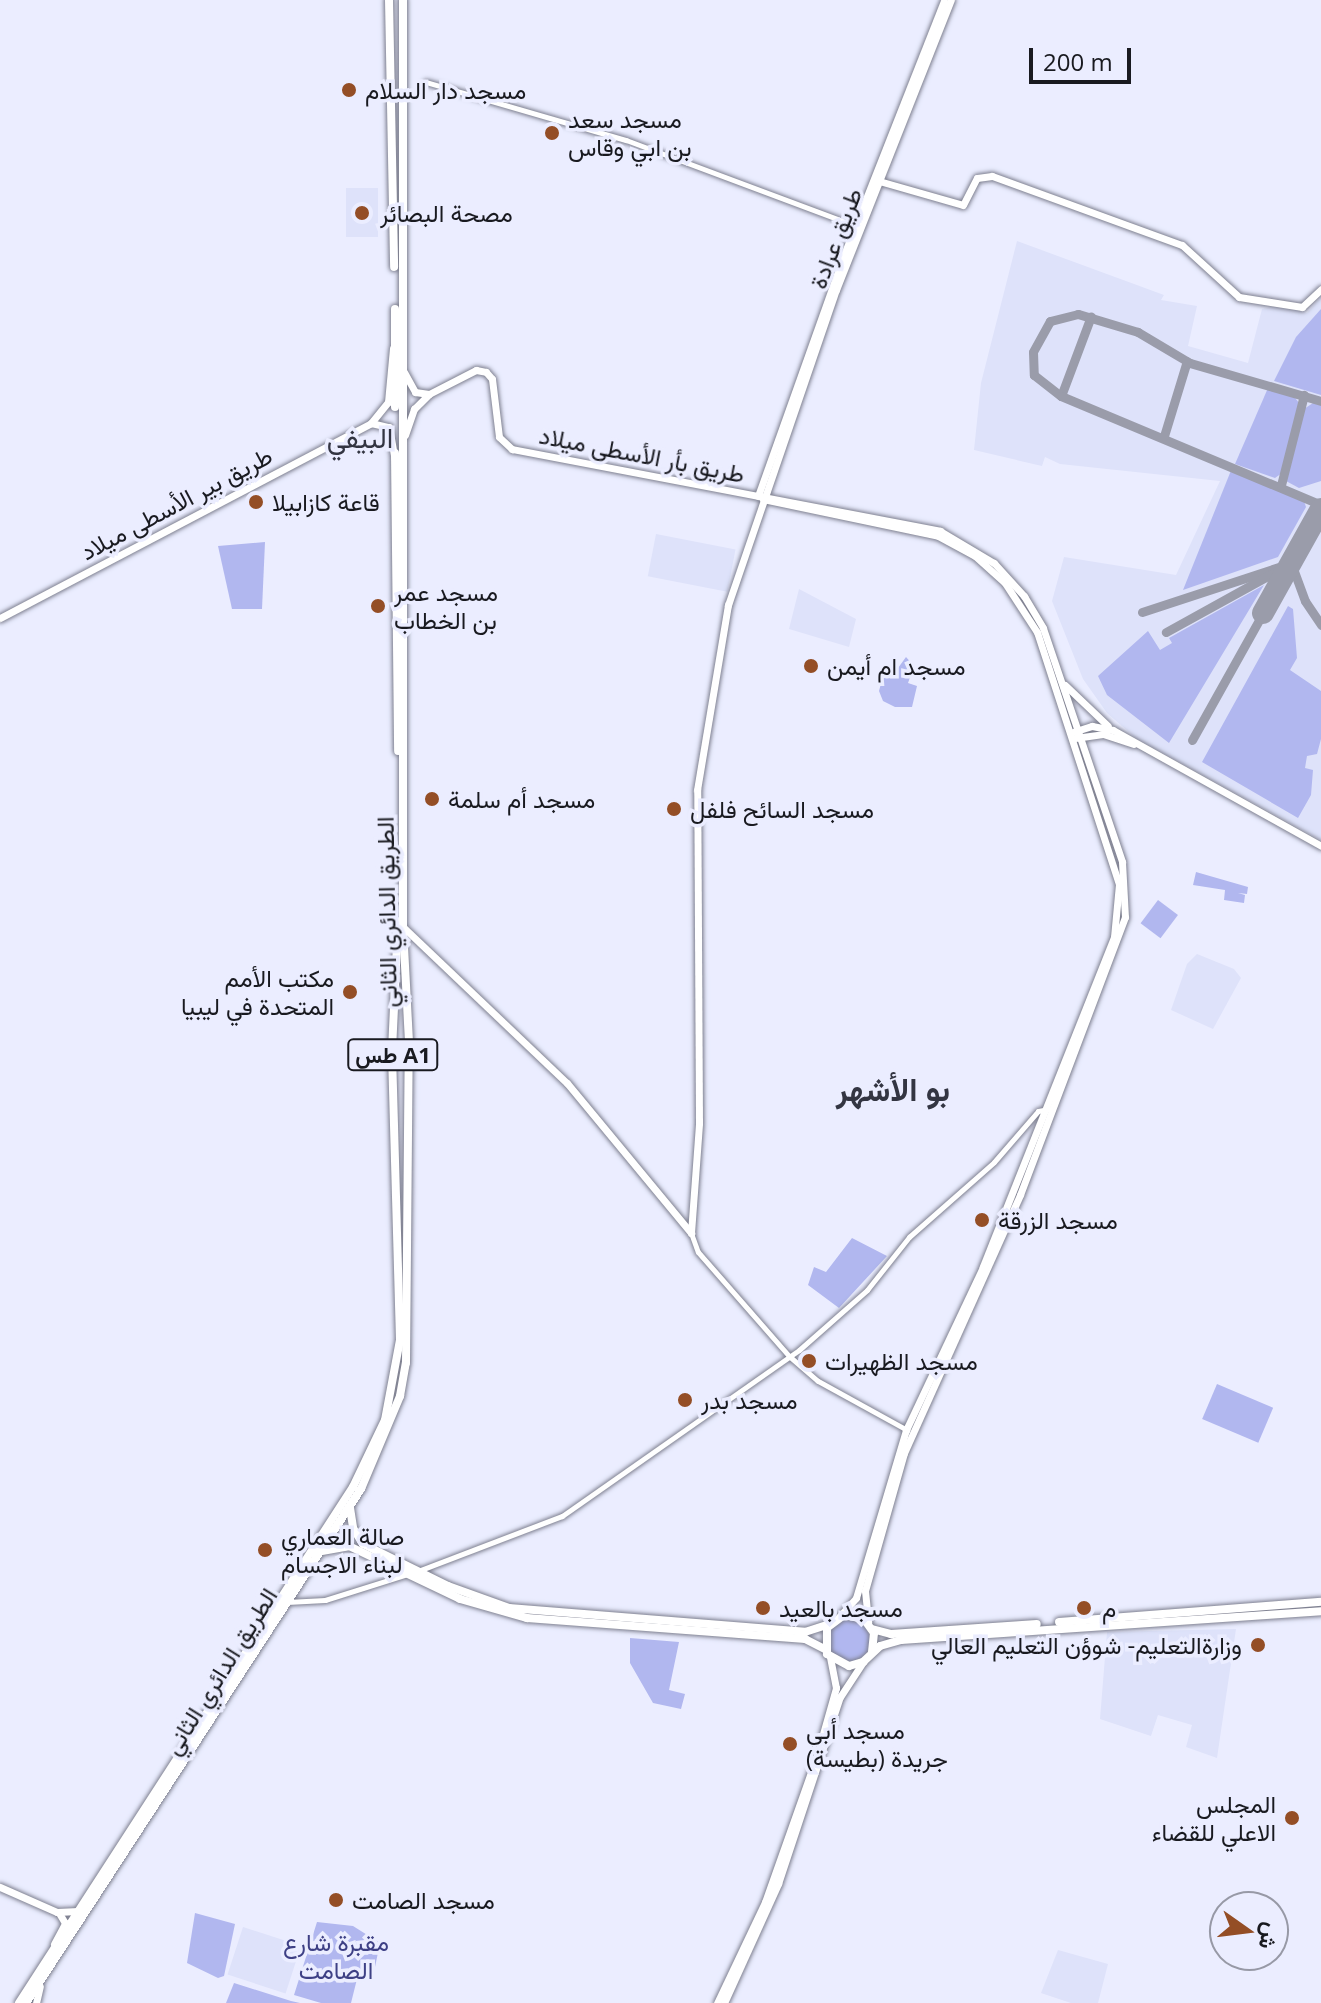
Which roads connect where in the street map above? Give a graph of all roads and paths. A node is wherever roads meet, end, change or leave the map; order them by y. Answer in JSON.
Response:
{"nodes":[{"id":1,"x":390,"y":0,"type":"edge"},
{"id":2,"x":401,"y":0,"type":"edge"},
{"id":3,"x":944,"y":0,"type":"edge"},
{"id":4,"x":951,"y":0,"type":"edge"},
{"id":5,"x":426,"y":82,"type":"dead end"},
{"id":6,"x":910,"y":96,"type":"junction"},
{"id":7,"x":391,"y":100,"type":"junction"},
{"id":8,"x":879,"y":181,"type":"junction"},
{"id":9,"x":858,"y":224,"type":"junction"},
{"id":10,"x":400,"y":231,"type":"junction"},
{"id":11,"x":1321,"y":289,"type":"edge"},
{"id":12,"x":395,"y":342,"type":"junction"},
{"id":13,"x":401,"y":359,"type":"junction"},
{"id":14,"x":429,"y":394,"type":"junction"},
{"id":15,"x":797,"y":395,"type":"junction"},
{"id":16,"x":371,"y":423,"type":"junction"},
{"id":17,"x":401,"y":451,"type":"junction"},
{"id":18,"x":395,"y":460,"type":"junction"},
{"id":19,"x":758,"y":496,"type":"junction"},
{"id":20,"x":767,"y":498,"type":"junction"},
{"id":21,"x":788,"y":503,"type":"junction"},
{"id":22,"x":0,"y":618,"type":"edge"},
{"id":23,"x":1061,"y":680,"type":"junction"},
{"id":24,"x":1113,"y":730,"type":"junction"},
{"id":25,"x":1075,"y":734,"type":"junction"},
{"id":26,"x":1138,"y":745,"type":"junction"},
{"id":27,"x":1321,"y":846,"type":"edge"},
{"id":28,"x":403,"y":927,"type":"junction"},
{"id":29,"x":397,"y":972,"type":"junction"},
{"id":30,"x":406,"y":996,"type":"junction"},
{"id":31,"x":1050,"y":1109,"type":"junction"},
{"id":32,"x":408,"y":1111,"type":"junction"},
{"id":33,"x":398,"y":1145,"type":"junction"},
{"id":34,"x":691,"y":1233,"type":"junction"},
{"id":35,"x":789,"y":1356,"type":"junction"},
{"id":36,"x":909,"y":1431,"type":"junction"},
{"id":37,"x":355,"y":1497,"type":"junction"},
{"id":38,"x":317,"y":1556,"type":"junction"},
{"id":39,"x":378,"y":1556,"type":"junction"},
{"id":40,"x":413,"y":1573,"type":"junction"},
{"id":41,"x":299,"y":1584,"type":"junction"},
{"id":42,"x":299,"y":1599,"type":"junction"},
{"id":43,"x":286,"y":1602,"type":"junction"},
{"id":44,"x":1321,"y":1602,"type":"edge"},
{"id":45,"x":1321,"y":1611,"type":"edge"},
{"id":46,"x":839,"y":1617,"type":"junction"},
{"id":47,"x":830,"y":1623,"type":"junction"},
{"id":48,"x":870,"y":1626,"type":"junction"},
{"id":49,"x":815,"y":1631,"type":"junction"},
{"id":50,"x":883,"y":1633,"type":"junction"},
{"id":51,"x":814,"y":1641,"type":"junction"},
{"id":52,"x":885,"y":1644,"type":"junction"},
{"id":53,"x":872,"y":1652,"type":"junction"},
{"id":54,"x":828,"y":1654,"type":"junction"},
{"id":55,"x":863,"y":1662,"type":"junction"},
{"id":56,"x":165,"y":1786,"type":"junction"},
{"id":57,"x":154,"y":1802,"type":"junction"},
{"id":58,"x":0,"y":1887,"type":"edge"},
{"id":59,"x":78,"y":1911,"type":"junction"},
{"id":60,"x":57,"y":1912,"type":"junction"},
{"id":61,"x":51,"y":1953,"type":"junction"},
{"id":62,"x":45,"y":1975,"type":"junction"},
{"id":63,"x":19,"y":2003,"type":"edge"},
{"id":64,"x":26,"y":2003,"type":"edge"},
{"id":65,"x":36,"y":2003,"type":"edge"},
{"id":66,"x":717,"y":2003,"type":"edge"},
{"id":67,"x":724,"y":2003,"type":"edge"}],
"edges":[{"from":1,"to":2,"type":"highway"},
{"from":1,"to":7,"type":"highway","name":"الطريق الدائري الثاني","number":"طس A1"},
{"from":2,"to":10,"type":"highway","name":"الطريق الدائري الثاني","number":"طس A1"},
{"from":3,"to":6,"type":"main road"},
{"from":4,"to":6,"type":"main road","name":"طريق عرادة"},
{"from":5,"to":9,"type":"street"},
{"from":6,"to":8,"type":"main road","name":"طريق عرادة"},
{"from":6,"to":9,"type":"main road"},
{"from":7,"to":10,"type":"highway"},
{"from":7,"to":12,"type":"highway","name":"الطريق الدائري الثاني","number":"طس A1"},
{"from":8,"to":9,"type":"main road","name":"طريق عرادة"},
{"from":8,"to":11,"type":"main road"},
{"from":9,"to":15,"type":"main road","name":"طريق عرادة"},
{"from":10,"to":13,"type":"highway","name":"الطريق الدائري الثاني","number":"طس A1"},
{"from":12,"to":16,"type":"main road"},
{"from":12,"to":18,"type":"highway","name":"الطريق الدائري الثاني","number":"طس A1"},
{"from":13,"to":14,"type":"main road"},
{"from":13,"to":17,"type":"highway","name":"الطريق الدائري الثاني","number":"طس A1"},
{"from":14,"to":17,"type":"main road","name":"طريق بأر الأسطى ميلاد"},
{"from":14,"to":19,"type":"main road","name":"طريق بأر الأسطى ميلاد"},
{"from":15,"to":19,"type":"main road"},
{"from":15,"to":20,"type":"main road","name":"طريق عرادة"},
{"from":16,"to":18,"type":"main road"},
{"from":16,"to":22,"type":"main road","name":"طريق بير الأسطى ميلاد"},
{"from":17,"to":28,"type":"highway","name":"الطريق الدائري الثاني","number":"طس A1"},
{"from":18,"to":29,"type":"highway","name":"الطريق الدائري الثاني","number":"طس A1"},
{"from":19,"to":20,"type":"main road","name":"طريق بأر الأسطى ميلاد"},
{"from":20,"to":21,"type":"main road","name":"طريق بأر الأسطى ميلاد"},
{"from":20,"to":34,"type":"main road","name":"طريق عرادة"},
{"from":21,"to":23,"type":"main road"},
{"from":21,"to":25,"type":"main road"},
{"from":23,"to":24,"type":"main road"},
{"from":23,"to":25,"type":"main road"},
{"from":24,"to":25,"type":"main road"},
{"from":24,"to":26,"type":"main road"},
{"from":25,"to":26,"type":"main road"},
{"from":25,"to":31,"type":"main road"},
{"from":26,"to":27,"type":"main road"},
{"from":28,"to":30,"type":"highway","name":"الطريق الدائري الثاني","number":"طس A1"},
{"from":28,"to":34,"type":"main road"},
{"from":29,"to":30,"type":"highway"},
{"from":29,"to":33,"type":"highway","name":"الطريق الدائري الثاني","number":"طس A1"},
{"from":30,"to":32,"type":"highway","name":"الطريق الدائري الثاني","number":"طس A1"},
{"from":31,"to":35,"type":"street"},
{"from":31,"to":36,"type":"main road"},
{"from":32,"to":33,"type":"highway"},
{"from":32,"to":37,"type":"highway","name":"الطريق الدائري الثاني","number":"طس A1"},
{"from":33,"to":56,"type":"highway","name":"الطريق الدائري الثاني","number":"طس A1"},
{"from":34,"to":35,"type":"street"},
{"from":35,"to":36,"type":"street"},
{"from":35,"to":40,"type":"street"},
{"from":36,"to":46,"type":"main road"},
{"from":36,"to":48,"type":"main road"},
{"from":37,"to":38,"type":"highway","name":"الطريق الدائري الثاني","number":"طس A1"},
{"from":37,"to":39,"type":"highway"},
{"from":38,"to":39,"type":"highway"},
{"from":38,"to":41,"type":"highway","name":"الطريق الدائري الثاني","number":"طس A1"},
{"from":39,"to":40,"type":"highway"},
{"from":40,"to":42,"type":"street"},
{"from":40,"to":49,"type":"highway"},
{"from":40,"to":51,"type":"highway"},
{"from":41,"to":42,"type":"street"},
{"from":41,"to":43,"type":"highway","name":"الطريق الدائري الثاني","number":"طس A1"},
{"from":42,"to":43,"type":"street"},
{"from":43,"to":56,"type":"highway","name":"الطريق الدائري الثاني","number":"طس A1"},
{"from":44,"to":50,"type":"highway"},
{"from":45,"to":52,"type":"highway"},
{"from":46,"to":47,"type":"highway"},
{"from":46,"to":48,"type":"highway"},
{"from":47,"to":49,"type":"highway"},
{"from":47,"to":54,"type":"highway"},
{"from":48,"to":50,"type":"highway"},
{"from":48,"to":53,"type":"highway"},
{"from":49,"to":51,"type":"highway"},
{"from":50,"to":52,"type":"highway"},
{"from":51,"to":54,"type":"highway"},
{"from":52,"to":53,"type":"highway"},
{"from":53,"to":55,"type":"highway"},
{"from":54,"to":55,"type":"highway"},
{"from":54,"to":66,"type":"main road"},
{"from":55,"to":67,"type":"main road"},
{"from":56,"to":57,"type":"highway","name":"الطريق الدائري الثاني","number":"طس A1"},
{"from":57,"to":59,"type":"highway","name":"الطريق الدائري الثاني","number":"طس A1"},
{"from":57,"to":62,"type":"highway","name":"الطريق الدائري الثاني","number":"طس A1"},
{"from":58,"to":60,"type":"main road"},
{"from":59,"to":60,"type":"main road"},
{"from":59,"to":61,"type":"highway","name":"الطريق الدائري الثاني","number":"طس A1"},
{"from":60,"to":61,"type":"main road"},
{"from":61,"to":63,"type":"highway","name":"الطريق الدائري الثاني","number":"طس A1"},
{"from":62,"to":64,"type":"highway","name":"الطريق الدائري الثاني","number":"طس A1"},
{"from":62,"to":65,"type":"main road"}]}
